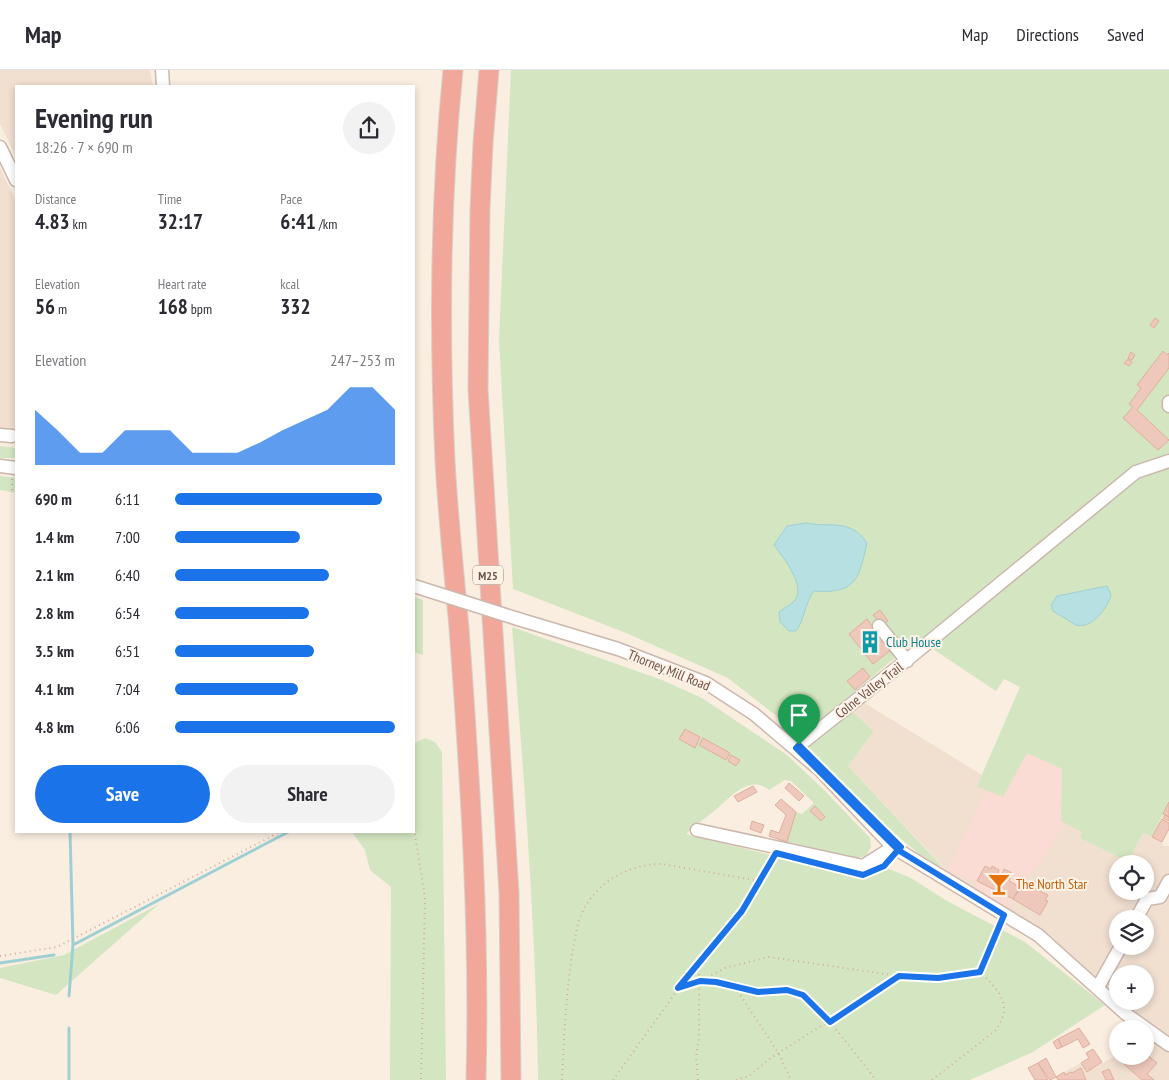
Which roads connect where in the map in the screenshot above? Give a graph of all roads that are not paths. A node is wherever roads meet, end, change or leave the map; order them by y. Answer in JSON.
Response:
{"nodes":[{"id":1,"x":162,"y":70,"type":"edge"},
{"id":2,"x":453,"y":70,"type":"edge"},
{"id":3,"x":489,"y":70,"type":"edge"},
{"id":4,"x":163,"y":85,"type":"edge"},
{"id":5,"x":0,"y":147,"type":"edge"},
{"id":6,"x":15,"y":178,"type":"edge"},
{"id":7,"x":1169,"y":461,"type":"edge"},
{"id":8,"x":415,"y":586,"type":"edge"},
{"id":9,"x":879,"y":626,"type":"dead end"},
{"id":10,"x":907,"y":660,"type":"junction"},
{"id":11,"x":798,"y":747,"type":"junction"},
{"id":12,"x":697,"y":830,"type":"dead end"},
{"id":13,"x":893,"y":847,"type":"junction"},
{"id":14,"x":1169,"y":881,"type":"edge"},
{"id":15,"x":1154,"y":896,"type":"edge"},
{"id":16,"x":1116,"y":955,"type":"edge"},
{"id":17,"x":1098,"y":988,"type":"junction"},
{"id":18,"x":1169,"y":1045,"type":"edge"},
{"id":19,"x":476,"y":1080,"type":"edge"},
{"id":20,"x":511,"y":1080,"type":"edge"}],
"edges":[{"from":1,"to":4,"type":"street"},
{"from":2,"to":19,"type":"highway","number":"M25"},
{"from":3,"to":20,"type":"highway","number":"M25"},
{"from":5,"to":6,"type":"street"},
{"from":7,"to":10,"type":"street","name":"Colne Valley Trail"},
{"from":8,"to":11,"type":"street","name":"Thorney Mill Road","bridge":true},
{"from":9,"to":10,"type":"street"},
{"from":10,"to":11,"type":"street","name":"Colne Valley Trail"},
{"from":11,"to":13,"type":"street","name":"Thorney Mill Road"},
{"from":12,"to":13,"type":"street"},
{"from":13,"to":17,"type":"street","name":"Thorney Mill Road"},
{"from":14,"to":15,"type":"street"},
{"from":16,"to":17,"type":"street"},
{"from":17,"to":18,"type":"street","name":"Thorney Mill Road"}]}
